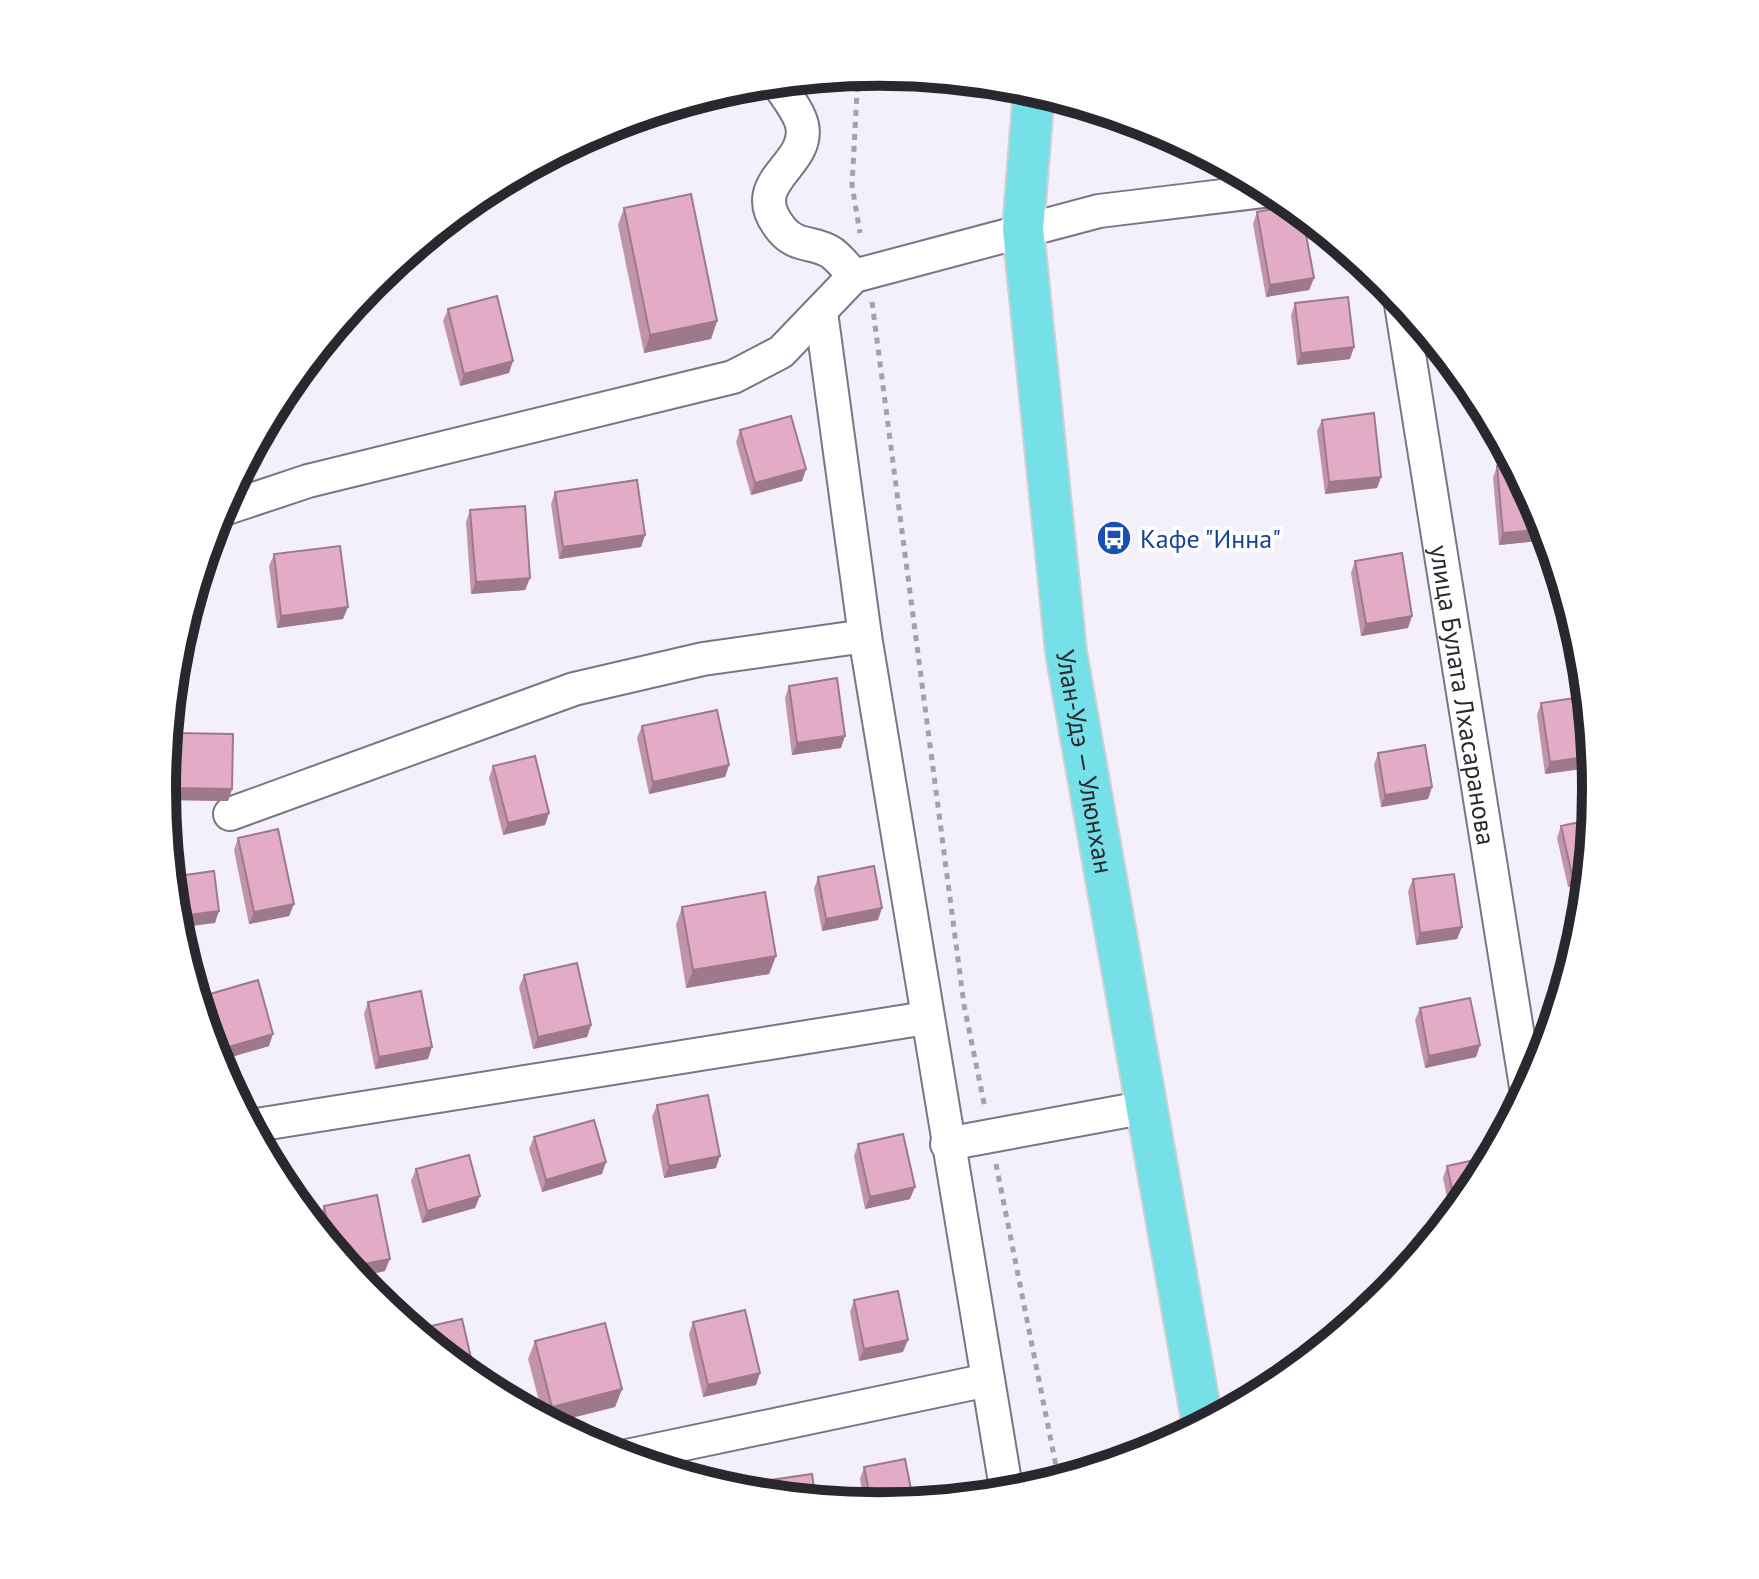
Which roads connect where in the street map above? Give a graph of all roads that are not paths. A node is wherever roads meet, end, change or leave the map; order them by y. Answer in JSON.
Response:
{"nodes":[{"id":1,"x":783,"y":93,"type":"edge"},
{"id":2,"x":1033,"y":104,"type":"edge"},
{"id":3,"x":1251,"y":193,"type":"edge"},
{"id":4,"x":1023,"y":229,"type":"junction"},
{"id":5,"x":860,"y":274,"type":"junction"},
{"id":6,"x":821,"y":312,"type":"junction"},
{"id":7,"x":1404,"y":321,"type":"edge"},
{"id":8,"x":237,"y":505,"type":"edge"},
{"id":9,"x":865,"y":636,"type":"junction"},
{"id":10,"x":230,"y":814,"type":"dead end"},
{"id":11,"x":926,"y":1018,"type":"junction"},
{"id":12,"x":1524,"y":1071,"type":"edge"},
{"id":13,"x":1147,"y":1107,"type":"junction"},
{"id":14,"x":261,"y":1124,"type":"edge"},
{"id":15,"x":947,"y":1144,"type":"junction"},
{"id":16,"x":988,"y":1380,"type":"junction"},
{"id":17,"x":1201,"y":1415,"type":"edge"},
{"id":18,"x":644,"y":1452,"type":"edge"},
{"id":19,"x":1005,"y":1481,"type":"edge"}],
"edges":[{"from":1,"to":5,"type":"street"},
{"from":2,"to":4,"type":"main road","name":"Улан-Удэ — Улюнхан"},
{"from":3,"to":4,"type":"street"},
{"from":4,"to":5,"type":"street"},
{"from":4,"to":13,"type":"main road","name":"Улан-Удэ — Улюнхан"},
{"from":5,"to":6,"type":"street"},
{"from":6,"to":8,"type":"street"},
{"from":6,"to":9,"type":"street"},
{"from":7,"to":12,"type":"street","name":"улица Булата Лхасаранова"},
{"from":9,"to":10,"type":"street"},
{"from":9,"to":11,"type":"street"},
{"from":11,"to":14,"type":"street"},
{"from":11,"to":15,"type":"street"},
{"from":13,"to":15,"type":"street"},
{"from":13,"to":17,"type":"main road","name":"Улан-Удэ — Улюнхан"},
{"from":15,"to":16,"type":"street"},
{"from":16,"to":18,"type":"street"},
{"from":16,"to":19,"type":"street"}]}
